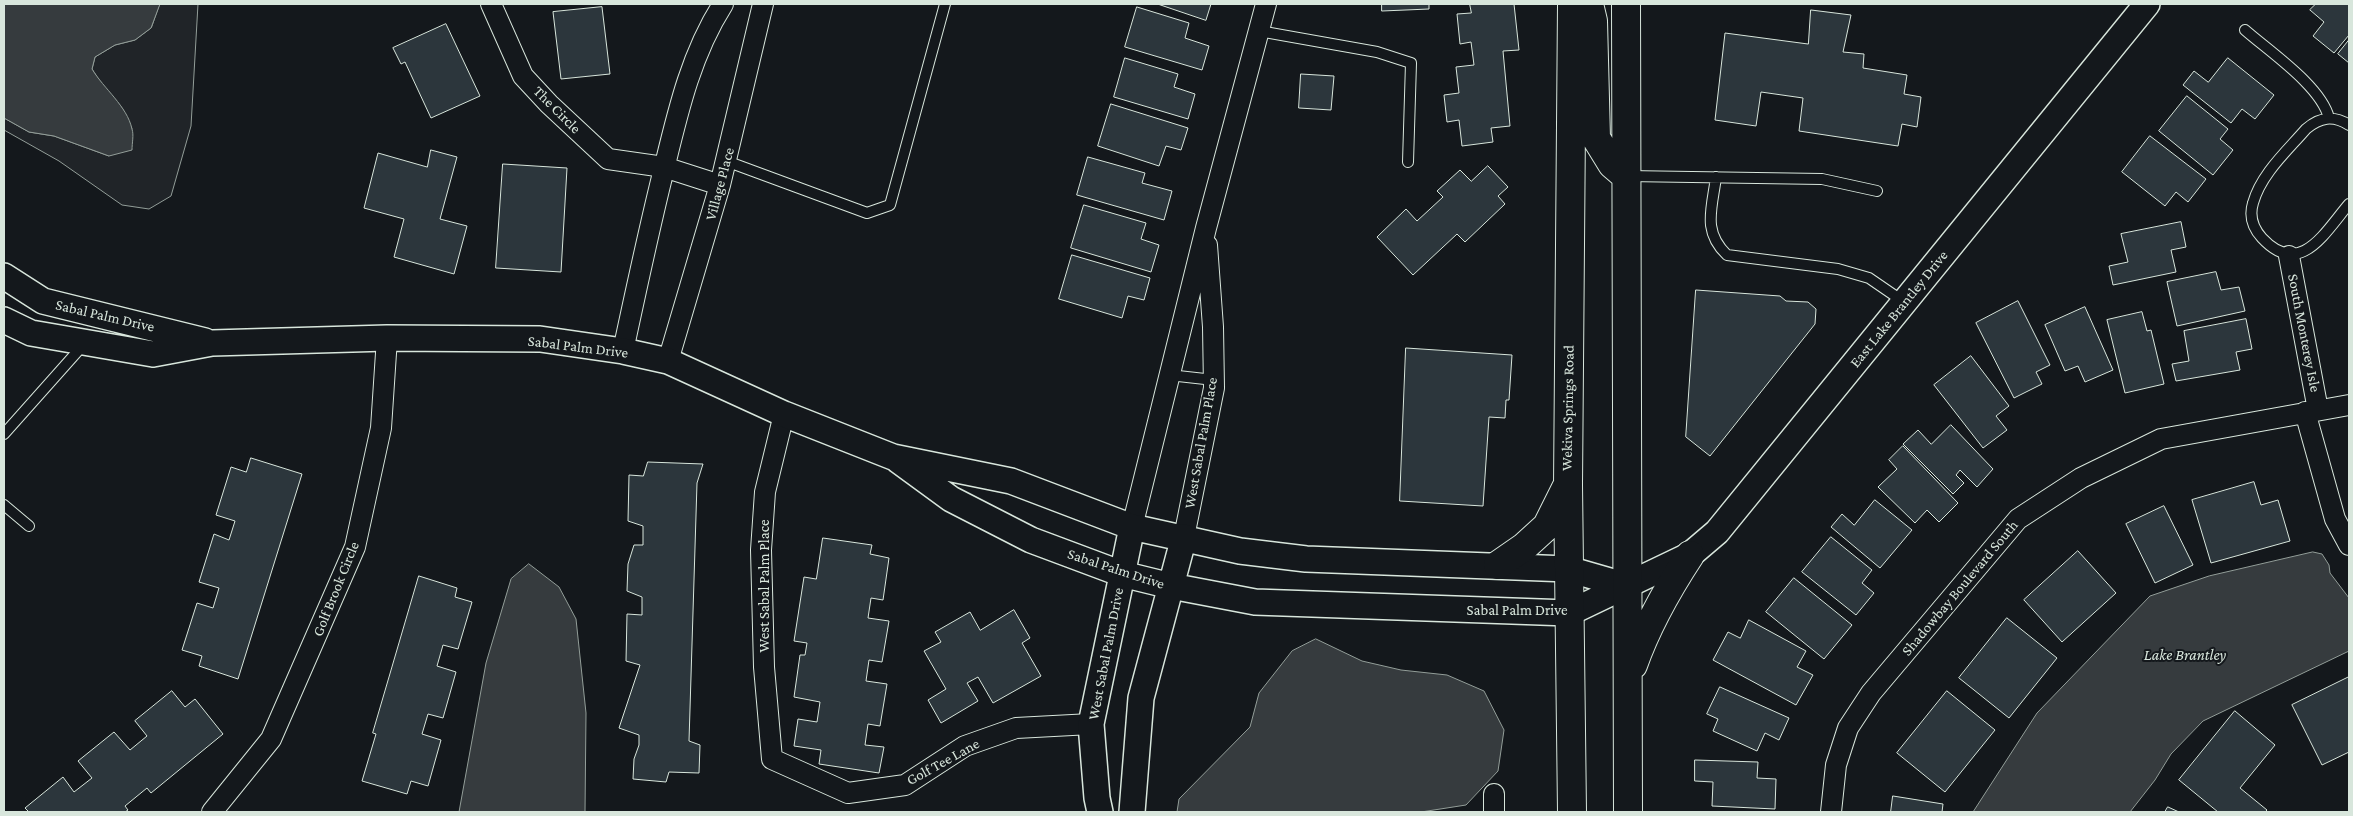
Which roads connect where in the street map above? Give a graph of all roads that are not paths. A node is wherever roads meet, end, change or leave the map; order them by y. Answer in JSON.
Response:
{"nodes":[{"id":1,"x":492,"y":4,"type":"edge"},
{"id":2,"x":722,"y":4,"type":"edge"},
{"id":3,"x":763,"y":4,"type":"edge"},
{"id":4,"x":944,"y":4,"type":"edge"},
{"id":5,"x":1266,"y":4,"type":"edge"},
{"id":6,"x":1572,"y":4,"type":"edge"},
{"id":7,"x":1589,"y":4,"type":"edge"},
{"id":8,"x":1626,"y":4,"type":"edge"},
{"id":9,"x":2147,"y":4,"type":"edge"},
{"id":10,"x":2245,"y":30,"type":"dead end"},
{"id":11,"x":1259,"y":31,"type":"junction"},
{"id":12,"x":2329,"y":118,"type":"junction"},
{"id":13,"x":2349,"y":125,"type":"edge"},
{"id":14,"x":726,"y":161,"type":"junction"},
{"id":15,"x":1408,"y":162,"type":"dead end"},
{"id":16,"x":664,"y":167,"type":"junction"},
{"id":17,"x":1626,"y":176,"type":"junction"},
{"id":18,"x":1716,"y":177,"type":"junction"},
{"id":19,"x":720,"y":185,"type":"junction"},
{"id":20,"x":1877,"y":191,"type":"dead end"},
{"id":21,"x":2349,"y":204,"type":"edge"},
{"id":22,"x":1206,"y":228,"type":"junction"},
{"id":23,"x":2289,"y":256,"type":"junction"},
{"id":24,"x":4,"y":276,"type":"edge"},
{"id":25,"x":1904,"y":302,"type":"junction"},
{"id":26,"x":4,"y":320,"type":"edge"},
{"id":27,"x":387,"y":338,"type":"junction"},
{"id":28,"x":86,"y":343,"type":"junction"},
{"id":29,"x":212,"y":343,"type":"junction"},
{"id":30,"x":623,"y":351,"type":"junction"},
{"id":31,"x":668,"y":361,"type":"junction"},
{"id":32,"x":1169,"y":375,"type":"junction"},
{"id":33,"x":1214,"y":380,"type":"junction"},
{"id":34,"x":2349,"y":405,"type":"edge"},
{"id":35,"x":2312,"y":411,"type":"junction"},
{"id":36,"x":784,"y":414,"type":"junction"},
{"id":37,"x":4,"y":434,"type":"edge"},
{"id":38,"x":893,"y":457,"type":"junction"},
{"id":39,"x":1568,"y":484,"type":"junction"},
{"id":40,"x":4,"y":505,"type":"edge"},
{"id":41,"x":29,"y":526,"type":"dead end"},
{"id":42,"x":1132,"y":527,"type":"junction"},
{"id":43,"x":1184,"y":537,"type":"junction"},
{"id":44,"x":2349,"y":545,"type":"edge"},
{"id":45,"x":1690,"y":556,"type":"junction"},
{"id":46,"x":1498,"y":566,"type":"junction"},
{"id":47,"x":1568,"y":570,"type":"junction"},
{"id":48,"x":1122,"y":574,"type":"junction"},
{"id":49,"x":1171,"y":586,"type":"junction"},
{"id":50,"x":1627,"y":586,"type":"junction"},
{"id":51,"x":1568,"y":613,"type":"junction"},
{"id":52,"x":1627,"y":682,"type":"junction"},
{"id":53,"x":1091,"y":724,"type":"junction"},
{"id":54,"x":772,"y":759,"type":"joint"},
{"id":55,"x":212,"y":812,"type":"edge"},
{"id":56,"x":1100,"y":812,"type":"edge"},
{"id":57,"x":1132,"y":812,"type":"edge"},
{"id":58,"x":1572,"y":812,"type":"edge"},
{"id":59,"x":1628,"y":812,"type":"edge"},
{"id":60,"x":1831,"y":812,"type":"edge"}],
"edges":[{"from":1,"to":16,"type":"street","name":"The Circle"},
{"from":2,"to":16,"type":"street"},
{"from":3,"to":14,"type":"street","name":"Village Place"},
{"from":4,"to":14,"type":"lane"},
{"from":5,"to":11,"type":"street","name":"West Sabal Palm Place"},
{"from":6,"to":39,"type":"main road","name":"Wekiva Springs Road"},
{"from":7,"to":17,"type":"main road"},
{"from":8,"to":17,"type":"main road"},
{"from":9,"to":25,"type":"street","name":"East Lake Brantley Drive"},
{"from":10,"to":12,"type":"lane"},
{"from":11,"to":15,"type":"lane"},
{"from":11,"to":22,"type":"street","name":"West Sabal Palm Place"},
{"from":12,"to":13,"type":"lane"},
{"from":12,"to":23,"type":"lane"},
{"from":14,"to":19,"type":"street","name":"Village Place"},
{"from":16,"to":19,"type":"street","name":"The Circle"},
{"from":16,"to":30,"type":"street"},
{"from":17,"to":18,"type":"lane"},
{"from":17,"to":50,"type":"main road"},
{"from":18,"to":20,"type":"lane"},
{"from":18,"to":25,"type":"lane"},
{"from":19,"to":31,"type":"street","name":"Village Place"},
{"from":21,"to":23,"type":"lane"},
{"from":22,"to":32,"type":"street","name":"West Sabal Palm Place"},
{"from":22,"to":33,"type":"street","name":"West Sabal Palm Place"},
{"from":23,"to":35,"type":"street","name":"South Monterey Isle"},
{"from":24,"to":29,"type":"street","name":"Sabal Palm Drive"},
{"from":25,"to":45,"type":"street","name":"East Lake Brantley Drive"},
{"from":26,"to":28,"type":"street","name":"Sabal Palm Drive"},
{"from":27,"to":29,"type":"street","name":"Sabal Palm Drive"},
{"from":27,"to":30,"type":"street","name":"Sabal Palm Drive"},
{"from":27,"to":55,"type":"street","name":"Golf Brook Circle"},
{"from":28,"to":29,"type":"street","name":"Sabal Palm Drive"},
{"from":28,"to":37,"type":"lane"},
{"from":30,"to":31,"type":"street","name":"Sabal Palm Drive"},
{"from":31,"to":36,"type":"street","name":"Sabal Palm Drive"},
{"from":32,"to":33,"type":"lane"},
{"from":32,"to":42,"type":"street","name":"West Sabal Palm Place"},
{"from":33,"to":43,"type":"street","name":"West Sabal Palm Place"},
{"from":34,"to":35,"type":"street","name":"Shadowbay Boulevard South"},
{"from":35,"to":44,"type":"street","name":"South Monterey Isle"},
{"from":35,"to":60,"type":"street","name":"Shadowbay Boulevard South"},
{"from":36,"to":38,"type":"street","name":"Sabal Palm Drive"},
{"from":36,"to":54,"type":"street","name":"West Sabal Palm Place"},
{"from":38,"to":42,"type":"street","name":"Sabal Palm Drive"},
{"from":38,"to":48,"type":"street","name":"Sabal Palm Drive"},
{"from":39,"to":46,"type":"main road"},
{"from":39,"to":47,"type":"main road","name":"Wekiva Springs Road"},
{"from":40,"to":41,"type":"lane"},
{"from":42,"to":43,"type":"street","name":"Sabal Palm Drive"},
{"from":42,"to":48,"type":"street","name":"West Sabal Palm Drive"},
{"from":43,"to":46,"type":"street","name":"Sabal Palm Drive"},
{"from":43,"to":49,"type":"street"},
{"from":45,"to":50,"type":"street","name":"East Lake Brantley Drive"},
{"from":45,"to":52,"type":"main road"},
{"from":46,"to":47,"type":"street","name":"Sabal Palm Drive"},
{"from":47,"to":50,"type":"street","name":"Sabal Palm Drive"},
{"from":47,"to":51,"type":"main road","name":"Wekiva Springs Road"},
{"from":48,"to":49,"type":"street","name":"Sabal Palm Drive"},
{"from":48,"to":53,"type":"street","name":"West Sabal Palm Drive"},
{"from":49,"to":51,"type":"street","name":"Sabal Palm Drive"},
{"from":49,"to":57,"type":"street"},
{"from":50,"to":51,"type":"street","name":"Sabal Palm Drive"},
{"from":50,"to":52,"type":"main road"},
{"from":51,"to":58,"type":"main road","name":"Wekiva Springs Road"},
{"from":52,"to":59,"type":"main road"},
{"from":53,"to":54,"type":"street","name":"Golf Tee Lane"},
{"from":53,"to":56,"type":"street","name":"West Sabal Palm Drive"}]}
